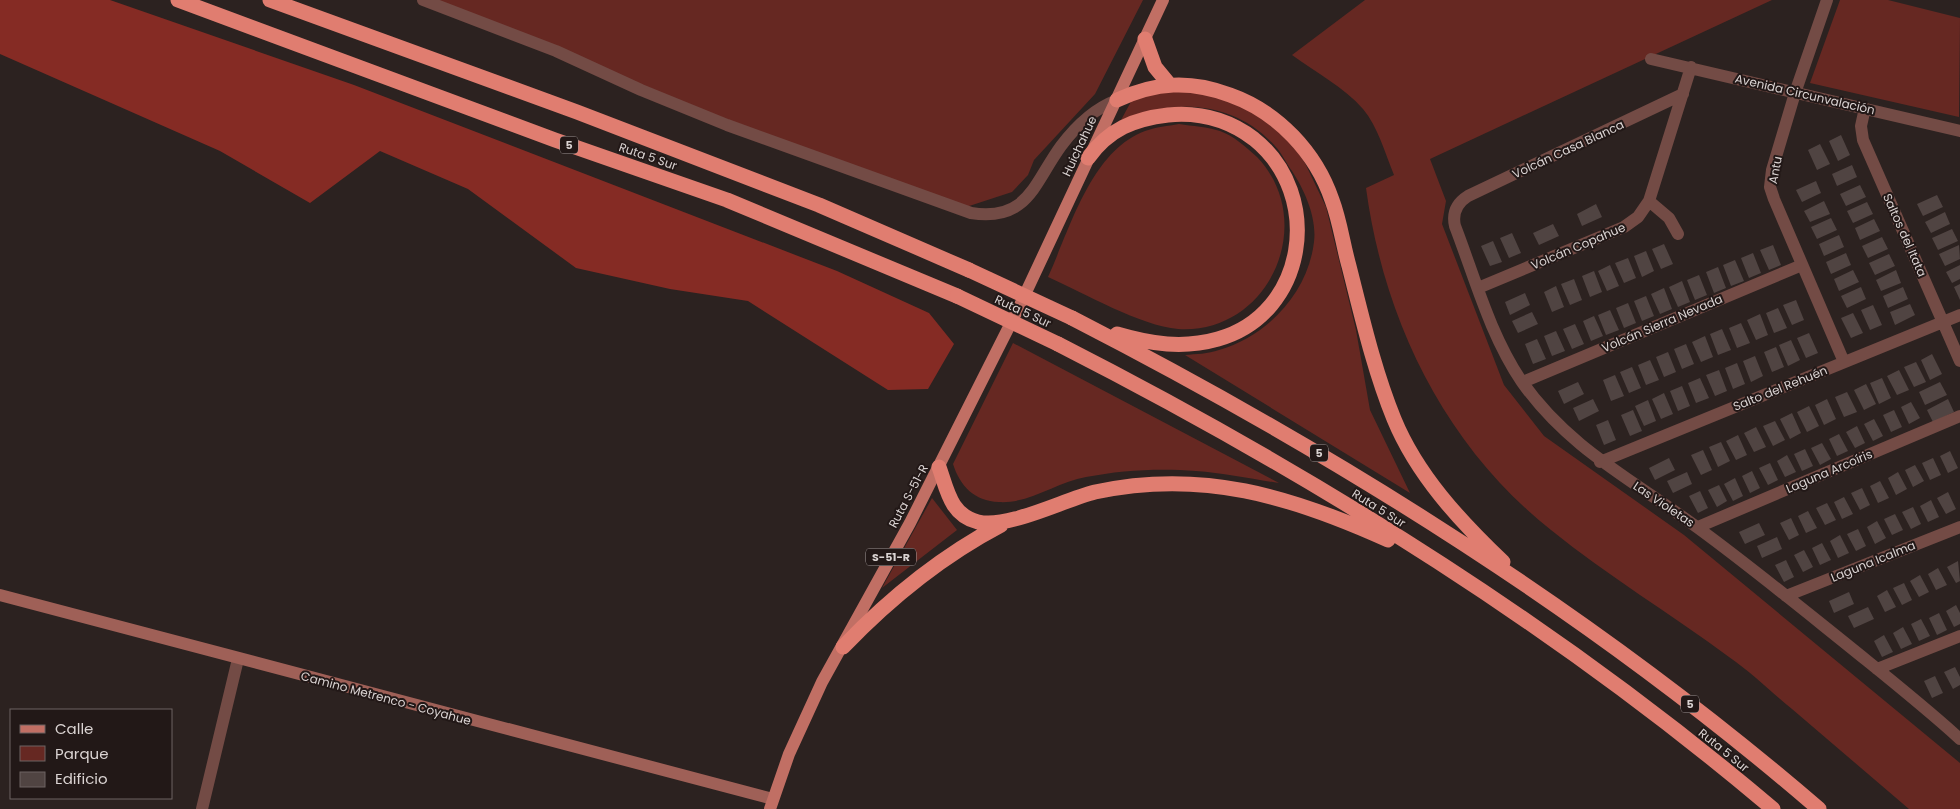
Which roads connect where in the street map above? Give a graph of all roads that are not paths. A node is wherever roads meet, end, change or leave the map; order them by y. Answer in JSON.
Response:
{"nodes":[{"id":1,"x":178,"y":0,"type":"edge"},
{"id":2,"x":270,"y":0,"type":"edge"},
{"id":3,"x":423,"y":0,"type":"edge"},
{"id":4,"x":1163,"y":0,"type":"edge"},
{"id":5,"x":1827,"y":0,"type":"edge"},
{"id":6,"x":1145,"y":40,"type":"junction"},
{"id":7,"x":1650,"y":59,"type":"dead end"},
{"id":8,"x":1691,"y":67,"type":"junction"},
{"id":9,"x":1169,"y":84,"type":"junction"},
{"id":10,"x":1682,"y":94,"type":"junction"},
{"id":11,"x":1795,"y":94,"type":"junction"},
{"id":12,"x":1117,"y":100,"type":"junction"},
{"id":13,"x":1865,"y":108,"type":"junction"},
{"id":14,"x":1960,"y":131,"type":"edge"},
{"id":15,"x":1088,"y":158,"type":"junction"},
{"id":16,"x":1649,"y":201,"type":"junction"},
{"id":17,"x":1456,"y":208,"type":"joint"},
{"id":18,"x":1678,"y":234,"type":"dead end"},
{"id":19,"x":1802,"y":265,"type":"junction"},
{"id":20,"x":1478,"y":288,"type":"junction"},
{"id":21,"x":1020,"y":305,"type":"joint"},
{"id":22,"x":1960,"y":315,"type":"edge"},
{"id":23,"x":1072,"y":318,"type":"junction"},
{"id":24,"x":1943,"y":322,"type":"junction"},
{"id":25,"x":1960,"y":361,"type":"edge"},
{"id":26,"x":1844,"y":362,"type":"junction"},
{"id":27,"x":1522,"y":382,"type":"junction"},
{"id":28,"x":1960,"y":416,"type":"edge"},
{"id":29,"x":1600,"y":462,"type":"junction"},
{"id":30,"x":939,"y":466,"type":"junction"},
{"id":31,"x":1009,"y":520,"type":"junction"},
{"id":32,"x":1698,"y":527,"type":"junction"},
{"id":33,"x":1960,"y":527,"type":"edge"},
{"id":34,"x":1433,"y":560,"type":"junction"},
{"id":35,"x":0,"y":595,"type":"edge"},
{"id":36,"x":1786,"y":596,"type":"junction"},
{"id":37,"x":1555,"y":606,"type":"junction"},
{"id":38,"x":1960,"y":636,"type":"edge"},
{"id":39,"x":843,"y":647,"type":"junction"},
{"id":40,"x":238,"y":659,"type":"junction"},
{"id":41,"x":1877,"y":669,"type":"junction"},
{"id":42,"x":1960,"y":739,"type":"edge"},
{"id":43,"x":772,"y":804,"type":"edge"},
{"id":44,"x":202,"y":809,"type":"edge"},
{"id":45,"x":1773,"y":809,"type":"edge"},
{"id":46,"x":1819,"y":809,"type":"edge"}],
"edges":[{"from":1,"to":34,"type":"highway","name":"Ruta 5 Sur","number":"5","bridge":true},
{"from":2,"to":23,"type":"highway","name":"Ruta 5 Sur","number":"5","bridge":true},
{"from":3,"to":12,"type":"street"},
{"from":4,"to":6,"type":"main road","name":"Huichahue"},
{"from":5,"to":11,"type":"street","name":"Antu"},
{"from":6,"to":9,"type":"highway"},
{"from":6,"to":12,"type":"main road","name":"Huichahue"},
{"from":7,"to":8,"type":"street","name":"Avenida Circunvalación"},
{"from":8,"to":10,"type":"street","name":"Volcán Copahue"},
{"from":8,"to":11,"type":"street","name":"Avenida Circunvalación"},
{"from":9,"to":12,"type":"highway"},
{"from":9,"to":37,"type":"highway"},
{"from":10,"to":16,"type":"street","name":"Volcán Copahue"},
{"from":10,"to":17,"type":"street","name":"Volcán Casa Blanca"},
{"from":11,"to":13,"type":"street","name":"Avenida Circunvalación"},
{"from":11,"to":19,"type":"street","name":"Antu"},
{"from":12,"to":15,"type":"main road","name":"Huichahue"},
{"from":13,"to":14,"type":"street","name":"Avenida Circunvalación"},
{"from":13,"to":24,"type":"street","name":"Saltos del Itata"},
{"from":15,"to":21,"type":"main road","name":"Huichahue"},
{"from":15,"to":23,"type":"highway"},
{"from":16,"to":18,"type":"street"},
{"from":16,"to":20,"type":"street","name":"Volcán Copahue"},
{"from":17,"to":20,"type":"street","name":"Las Violetas"},
{"from":19,"to":26,"type":"street","name":"Antu"},
{"from":19,"to":27,"type":"street","name":"Volcán Sierra Nevada"},
{"from":20,"to":27,"type":"street","name":"Las Violetas"},
{"from":21,"to":30,"type":"main road","name":"Ruta S-51-R","number":"S-51-R"},
{"from":22,"to":24,"type":"street","name":"Salto del Rehuén"},
{"from":23,"to":37,"type":"highway","name":"Ruta 5 Sur","number":"5"},
{"from":24,"to":25,"type":"street","name":"Saltos del Itata"},
{"from":24,"to":26,"type":"street","name":"Salto del Rehuén"},
{"from":26,"to":29,"type":"street","name":"Salto del Rehuén"},
{"from":27,"to":29,"type":"street","name":"Las Violetas"},
{"from":28,"to":32,"type":"street","name":"Laguna Arcoíris"},
{"from":29,"to":32,"type":"street","name":"Las Violetas"},
{"from":30,"to":31,"type":"highway"},
{"from":30,"to":39,"type":"main road","name":"Ruta S-51-R","number":"S-51-R"},
{"from":31,"to":34,"type":"highway"},
{"from":31,"to":39,"type":"highway"},
{"from":32,"to":36,"type":"street","name":"Las Violetas"},
{"from":33,"to":36,"type":"street","name":"Laguna Icalma"},
{"from":34,"to":45,"type":"highway","name":"Ruta 5 Sur","number":"5"},
{"from":35,"to":40,"type":"street","name":"Camino Metrenco - Coyahue"},
{"from":36,"to":41,"type":"street","name":"Las Violetas"},
{"from":37,"to":46,"type":"highway","name":"Ruta 5 Sur","number":"5"},
{"from":38,"to":41,"type":"street"},
{"from":39,"to":43,"type":"main road","name":"Ruta S-51-R","number":"S-51-R"},
{"from":40,"to":43,"type":"street","name":"Camino Metrenco - Coyahue"},
{"from":40,"to":44,"type":"street"},
{"from":41,"to":42,"type":"street","name":"Las Violetas"}]}
